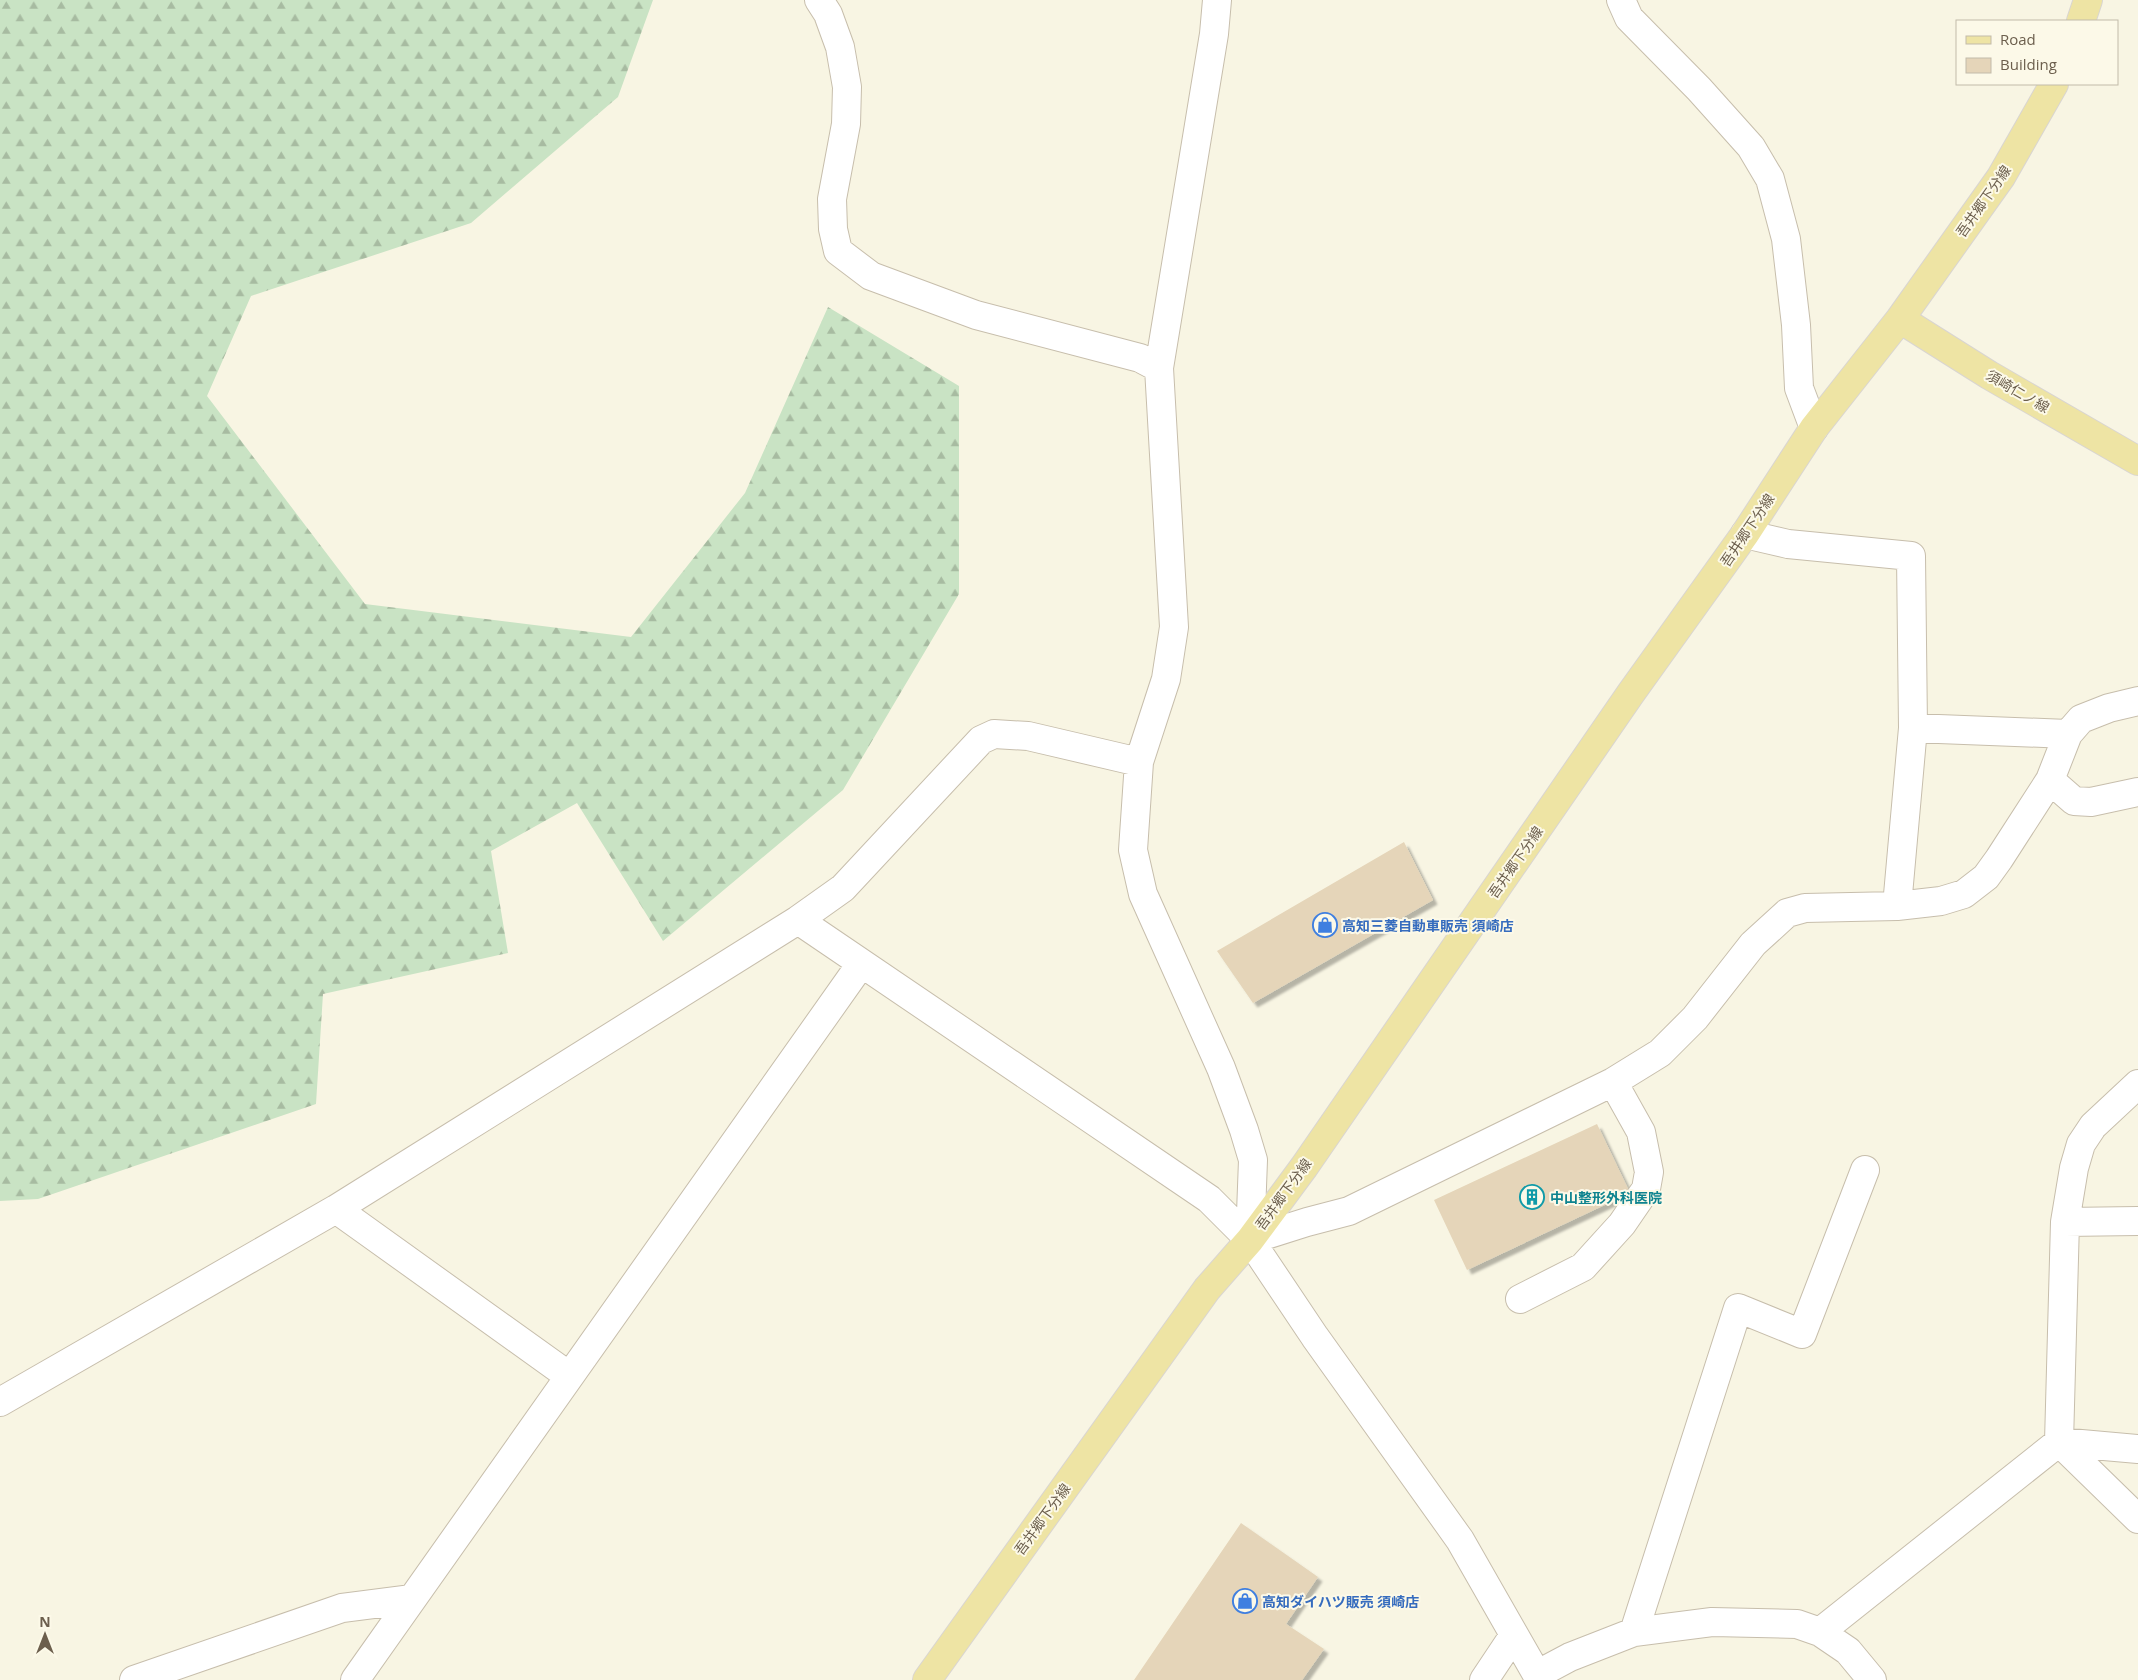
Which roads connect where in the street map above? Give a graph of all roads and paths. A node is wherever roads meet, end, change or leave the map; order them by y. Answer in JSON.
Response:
{"nodes":[{"id":1,"x":819,"y":0,"type":"edge"},
{"id":2,"x":1217,"y":0,"type":"edge"},
{"id":3,"x":1622,"y":0,"type":"edge"},
{"id":4,"x":2088,"y":0,"type":"edge"},
{"id":5,"x":2081,"y":20,"type":"edge"},
{"id":6,"x":2053,"y":85,"type":"edge"},
{"id":7,"x":1900,"y":319,"type":"junction"},
{"id":8,"x":1159,"y":368,"type":"junction"},
{"id":9,"x":1814,"y":428,"type":"junction"},
{"id":10,"x":2138,"y":461,"type":"edge"},
{"id":11,"x":1745,"y":534,"type":"junction"},
{"id":12,"x":2138,"y":701,"type":"edge"},
{"id":13,"x":1913,"y":728,"type":"junction"},
{"id":14,"x":2068,"y":734,"type":"junction"},
{"id":15,"x":1139,"y":762,"type":"junction"},
{"id":16,"x":2050,"y":780,"type":"junction"},
{"id":17,"x":2138,"y":792,"type":"edge"},
{"id":18,"x":1897,"y":906,"type":"junction"},
{"id":19,"x":798,"y":920,"type":"junction"},
{"id":20,"x":861,"y":964,"type":"junction"},
{"id":21,"x":1613,"y":1082,"type":"junction"},
{"id":22,"x":2138,"y":1084,"type":"edge"},
{"id":23,"x":1865,"y":1170,"type":"dead end"},
{"id":24,"x":336,"y":1209,"type":"junction"},
{"id":25,"x":2065,"y":1222,"type":"junction"},
{"id":26,"x":2138,"y":1222,"type":"edge"},
{"id":27,"x":1250,"y":1240,"type":"junction"},
{"id":28,"x":1520,"y":1299,"type":"dead end"},
{"id":29,"x":569,"y":1376,"type":"junction"},
{"id":30,"x":0,"y":1402,"type":"edge"},
{"id":31,"x":2059,"y":1442,"type":"junction"},
{"id":32,"x":2138,"y":1449,"type":"edge"},
{"id":33,"x":2138,"y":1519,"type":"edge"},
{"id":34,"x":412,"y":1599,"type":"junction"},
{"id":35,"x":1634,"y":1632,"type":"junction"},
{"id":36,"x":1820,"y":1632,"type":"junction"},
{"id":37,"x":1514,"y":1635,"type":"junction"},
{"id":38,"x":1539,"y":1677,"type":"edge"},
{"id":39,"x":134,"y":1680,"type":"edge"},
{"id":40,"x":355,"y":1680,"type":"edge"},
{"id":41,"x":927,"y":1680,"type":"edge"},
{"id":42,"x":1484,"y":1680,"type":"edge"},
{"id":43,"x":1872,"y":1680,"type":"edge"}],
"edges":[{"from":1,"to":8,"type":"street"},
{"from":2,"to":8,"type":"street"},
{"from":3,"to":9,"type":"street"},
{"from":4,"to":5,"type":"main road"},
{"from":6,"to":7,"type":"main road","name":"吾井郷下分線"},
{"from":7,"to":9,"type":"main road","name":"吾井郷下分線"},
{"from":7,"to":10,"type":"main road","name":"須崎仁ノ線"},
{"from":8,"to":15,"type":"street"},
{"from":9,"to":11,"type":"main road","name":"吾井郷下分線"},
{"from":11,"to":13,"type":"street"},
{"from":11,"to":27,"type":"main road","name":"吾井郷下分線"},
{"from":12,"to":14,"type":"street"},
{"from":13,"to":14,"type":"street"},
{"from":13,"to":18,"type":"street"},
{"from":14,"to":16,"type":"street"},
{"from":15,"to":19,"type":"street"},
{"from":15,"to":27,"type":"street"},
{"from":16,"to":17,"type":"street"},
{"from":16,"to":18,"type":"street"},
{"from":18,"to":21,"type":"street"},
{"from":19,"to":20,"type":"street"},
{"from":19,"to":24,"type":"street"},
{"from":20,"to":27,"type":"street"},
{"from":20,"to":29,"type":"street"},
{"from":21,"to":27,"type":"street"},
{"from":21,"to":28,"type":"street"},
{"from":22,"to":25,"type":"street"},
{"from":23,"to":35,"type":"street"},
{"from":24,"to":29,"type":"street"},
{"from":24,"to":30,"type":"street"},
{"from":25,"to":26,"type":"street"},
{"from":25,"to":31,"type":"street"},
{"from":27,"to":37,"type":"street"},
{"from":27,"to":41,"type":"main road","name":"吾井郷下分線"},
{"from":29,"to":34,"type":"street"},
{"from":31,"to":32,"type":"street"},
{"from":31,"to":33,"type":"street"},
{"from":31,"to":36,"type":"street"},
{"from":34,"to":39,"type":"street"},
{"from":34,"to":40,"type":"street"},
{"from":35,"to":36,"type":"street"},
{"from":35,"to":38,"type":"street"},
{"from":36,"to":43,"type":"street"},
{"from":37,"to":38,"type":"street"},
{"from":37,"to":42,"type":"street"}]}
